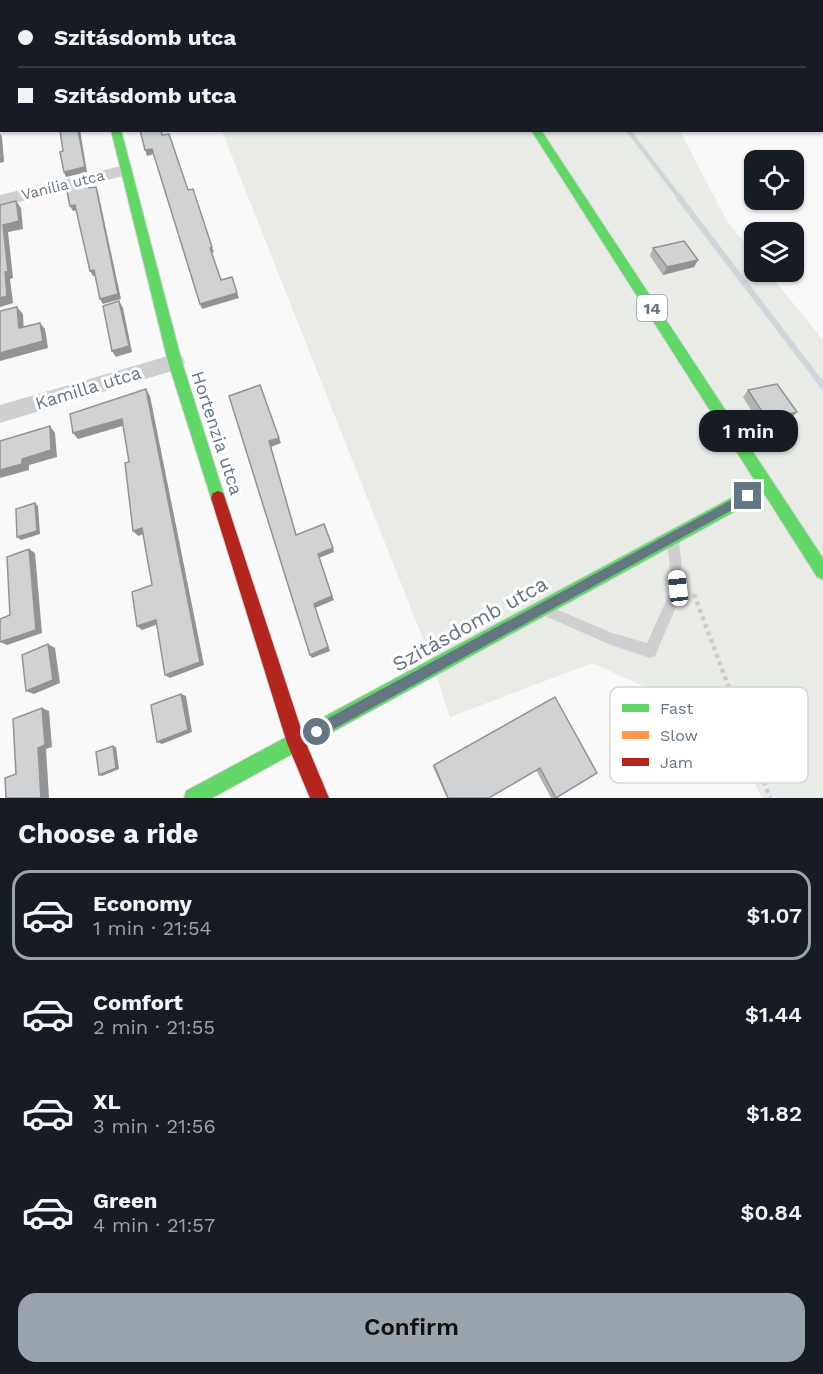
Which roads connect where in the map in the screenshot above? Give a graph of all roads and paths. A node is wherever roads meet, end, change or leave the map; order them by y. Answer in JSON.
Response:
{"nodes":[{"id":1,"x":116,"y":132,"type":"edge"},
{"id":2,"x":537,"y":132,"type":"edge"},
{"id":3,"x":125,"y":170,"type":"junction"},
{"id":4,"x":0,"y":201,"type":"edge"},
{"id":5,"x":175,"y":362,"type":"junction"},
{"id":6,"x":0,"y":414,"type":"edge"},
{"id":7,"x":767,"y":486,"type":"junction"},
{"id":8,"x":672,"y":536,"type":"junction"},
{"id":9,"x":823,"y":572,"type":"edge"},
{"id":10,"x":693,"y":591,"type":"dead end"},
{"id":11,"x":543,"y":609,"type":"junction"},
{"id":12,"x":729,"y":687,"type":"edge"},
{"id":13,"x":296,"y":743,"type":"junction"},
{"id":14,"x":764,"y":783,"type":"edge"},
{"id":15,"x":193,"y":798,"type":"edge"},
{"id":16,"x":320,"y":798,"type":"edge"},
{"id":17,"x":770,"y":798,"type":"edge"}],
"edges":[{"from":1,"to":3,"type":"street","name":"Hortenzia utca"},
{"from":2,"to":7,"type":"street","number":"14"},
{"from":3,"to":4,"type":"street","name":"Vanília utca"},
{"from":3,"to":5,"type":"street","name":"Hortenzia utca"},
{"from":5,"to":6,"type":"street","name":"Kamilla utca"},
{"from":5,"to":13,"type":"street","name":"Hortenzia utca"},
{"from":7,"to":8,"type":"street","name":"Szitásdomb utca"},
{"from":7,"to":9,"type":"street","number":"14"},
{"from":8,"to":11,"type":"street","name":"Szitásdomb utca"},
{"from":8,"to":11,"type":"lane"},
{"from":10,"to":12,"type":"path"},
{"from":11,"to":13,"type":"street","name":"Szitásdomb utca"},
{"from":13,"to":15,"type":"street","name":"Szitásdomb utca"},
{"from":13,"to":16,"type":"street","name":"Hortenzia utca"},
{"from":14,"to":17,"type":"path"}]}
